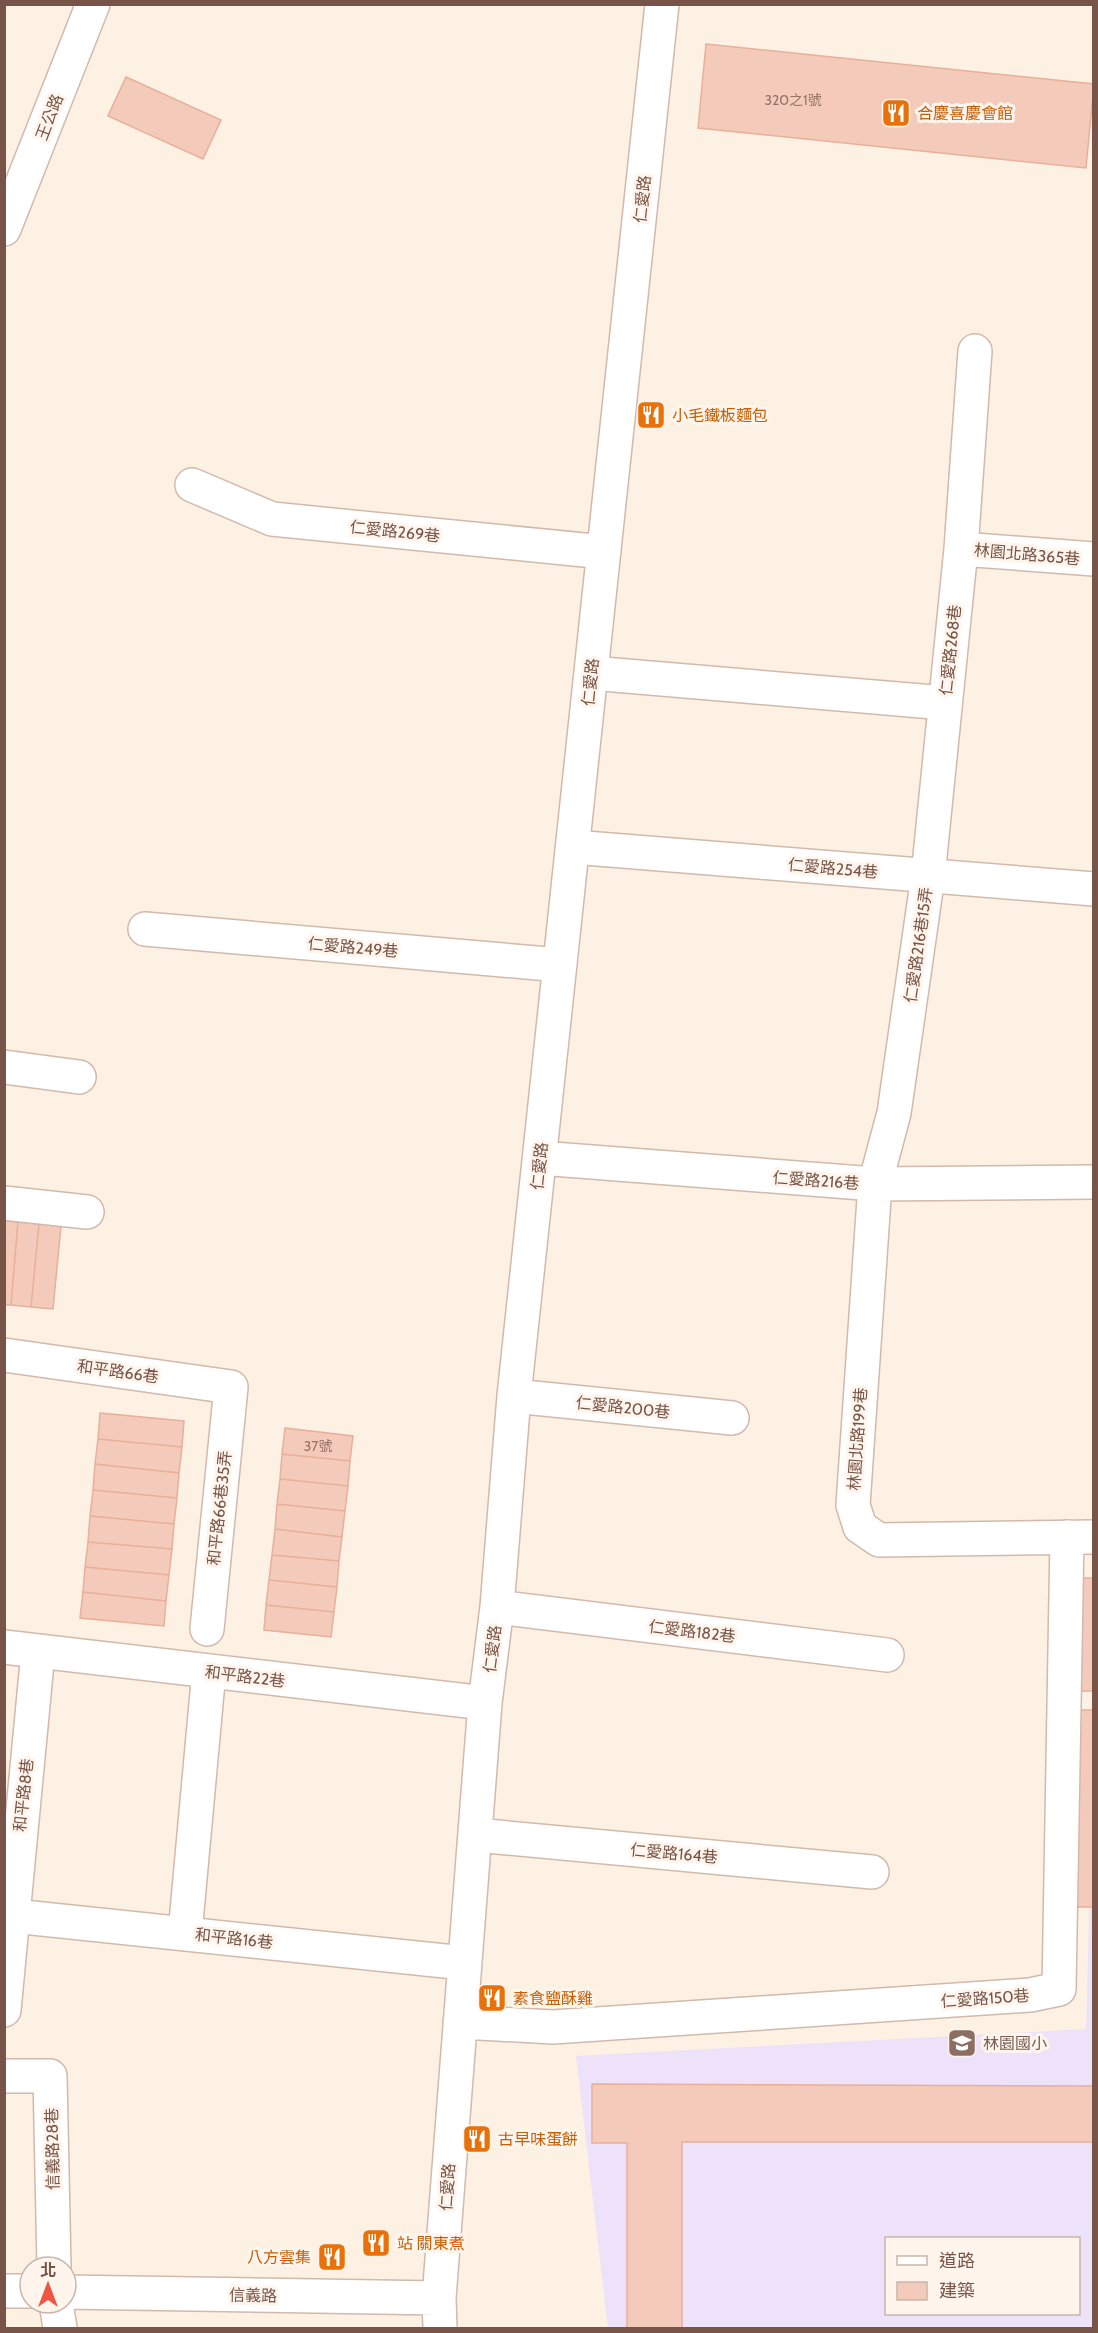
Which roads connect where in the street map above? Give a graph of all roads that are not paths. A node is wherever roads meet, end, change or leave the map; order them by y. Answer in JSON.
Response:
{"nodes":[{"id":1,"x":93,"y":4,"type":"edge"},
{"id":2,"x":662,"y":4,"type":"edge"},
{"id":3,"x":4,"y":229,"type":"edge"},
{"id":4,"x":975,"y":351,"type":"dead end"},
{"id":5,"x":192,"y":485,"type":"dead end"},
{"id":6,"x":961,"y":549,"type":"junction"},
{"id":7,"x":604,"y":552,"type":"junction"},
{"id":8,"x":1094,"y":560,"type":"edge"},
{"id":9,"x":591,"y":673,"type":"junction"},
{"id":10,"x":945,"y":703,"type":"junction"},
{"id":11,"x":573,"y":847,"type":"junction"},
{"id":12,"x":928,"y":876,"type":"junction"},
{"id":13,"x":1094,"y":889,"type":"edge"},
{"id":14,"x":145,"y":929,"type":"dead end"},
{"id":15,"x":560,"y":965,"type":"junction"},
{"id":16,"x":4,"y":1067,"type":"edge"},
{"id":17,"x":79,"y":1077,"type":"dead end"},
{"id":18,"x":540,"y":1158,"type":"junction"},
{"id":19,"x":1094,"y":1182,"type":"edge"},
{"id":20,"x":875,"y":1184,"type":"junction"},
{"id":21,"x":4,"y":1203,"type":"edge"},
{"id":22,"x":87,"y":1212,"type":"dead end"},
{"id":23,"x":4,"y":1355,"type":"edge"},
{"id":24,"x":231,"y":1387,"type":"joint"},
{"id":25,"x":514,"y":1396,"type":"junction"},
{"id":26,"x":732,"y":1418,"type":"dead end"},
{"id":27,"x":1081,"y":1537,"type":"edge"},
{"id":28,"x":498,"y":1607,"type":"junction"},
{"id":29,"x":207,"y":1629,"type":"dead end"},
{"id":30,"x":4,"y":1647,"type":"edge"},
{"id":31,"x":38,"y":1652,"type":"junction"},
{"id":32,"x":887,"y":1655,"type":"dead end"},
{"id":33,"x":209,"y":1671,"type":"junction"},
{"id":34,"x":485,"y":1704,"type":"junction"},
{"id":35,"x":14,"y":1785,"type":"edge"},
{"id":36,"x":476,"y":1835,"type":"junction"},
{"id":37,"x":872,"y":1872,"type":"dead end"},
{"id":38,"x":8,"y":1915,"type":"edge"},
{"id":39,"x":185,"y":1933,"type":"junction"},
{"id":40,"x":464,"y":1963,"type":"junction"},
{"id":41,"x":4,"y":2010,"type":"edge"},
{"id":42,"x":460,"y":2022,"type":"junction"},
{"id":43,"x":4,"y":2076,"type":"edge"},
{"id":44,"x":54,"y":2255,"type":"edge"},
{"id":45,"x":78,"y":2293,"type":"edge"},
{"id":46,"x":440,"y":2313,"type":"edge"}],
"edges":[{"from":1,"to":3,"type":"street","name":"王公路"},
{"from":2,"to":7,"type":"street","name":"仁愛路"},
{"from":4,"to":6,"type":"street","name":"仁愛路268巷"},
{"from":5,"to":7,"type":"street","name":"仁愛路269巷"},
{"from":6,"to":8,"type":"street","name":"林園北路365巷"},
{"from":6,"to":10,"type":"street","name":"仁愛路268巷"},
{"from":7,"to":9,"type":"street","name":"仁愛路"},
{"from":9,"to":10,"type":"street","name":"仁愛路268巷"},
{"from":9,"to":11,"type":"street","name":"仁愛路"},
{"from":10,"to":12,"type":"street","name":"仁愛路216巷15弄"},
{"from":11,"to":12,"type":"street","name":"仁愛路254巷"},
{"from":11,"to":15,"type":"street","name":"仁愛路"},
{"from":12,"to":13,"type":"street","name":"仁愛路254巷"},
{"from":12,"to":20,"type":"street","name":"仁愛路216巷15弄"},
{"from":14,"to":15,"type":"street","name":"仁愛路249巷"},
{"from":15,"to":18,"type":"street","name":"仁愛路"},
{"from":16,"to":17,"type":"street"},
{"from":18,"to":20,"type":"street","name":"仁愛路216巷"},
{"from":18,"to":25,"type":"street","name":"仁愛路"},
{"from":19,"to":20,"type":"street","name":"仁愛路216巷"},
{"from":20,"to":27,"type":"street","name":"林園北路199巷"},
{"from":21,"to":22,"type":"street"},
{"from":23,"to":24,"type":"street","name":"和平路66巷"},
{"from":24,"to":29,"type":"street","name":"和平路66巷35弄"},
{"from":25,"to":26,"type":"street","name":"仁愛路200巷"},
{"from":25,"to":28,"type":"street","name":"仁愛路"},
{"from":27,"to":42,"type":"street","name":"仁愛路150巷"},
{"from":28,"to":32,"type":"street","name":"仁愛路182巷"},
{"from":28,"to":34,"type":"street","name":"仁愛路"},
{"from":30,"to":31,"type":"street","name":"和平路22巷"},
{"from":31,"to":33,"type":"street","name":"和平路22巷"},
{"from":31,"to":35,"type":"street","name":"和平路8巷"},
{"from":33,"to":34,"type":"street","name":"和平路22巷"},
{"from":33,"to":39,"type":"street"},
{"from":34,"to":36,"type":"street","name":"仁愛路"},
{"from":35,"to":38,"type":"street","name":"和平路8巷"},
{"from":36,"to":37,"type":"street","name":"仁愛路164巷"},
{"from":36,"to":40,"type":"street","name":"仁愛路"},
{"from":38,"to":39,"type":"street","name":"和平路16巷"},
{"from":38,"to":41,"type":"street","name":"和平路8巷"},
{"from":39,"to":40,"type":"street","name":"和平路16巷"},
{"from":40,"to":42,"type":"street","name":"仁愛路"},
{"from":42,"to":46,"type":"street","name":"仁愛路"},
{"from":43,"to":44,"type":"street","name":"信義路28巷"},
{"from":45,"to":46,"type":"street","name":"信義路"}]}
